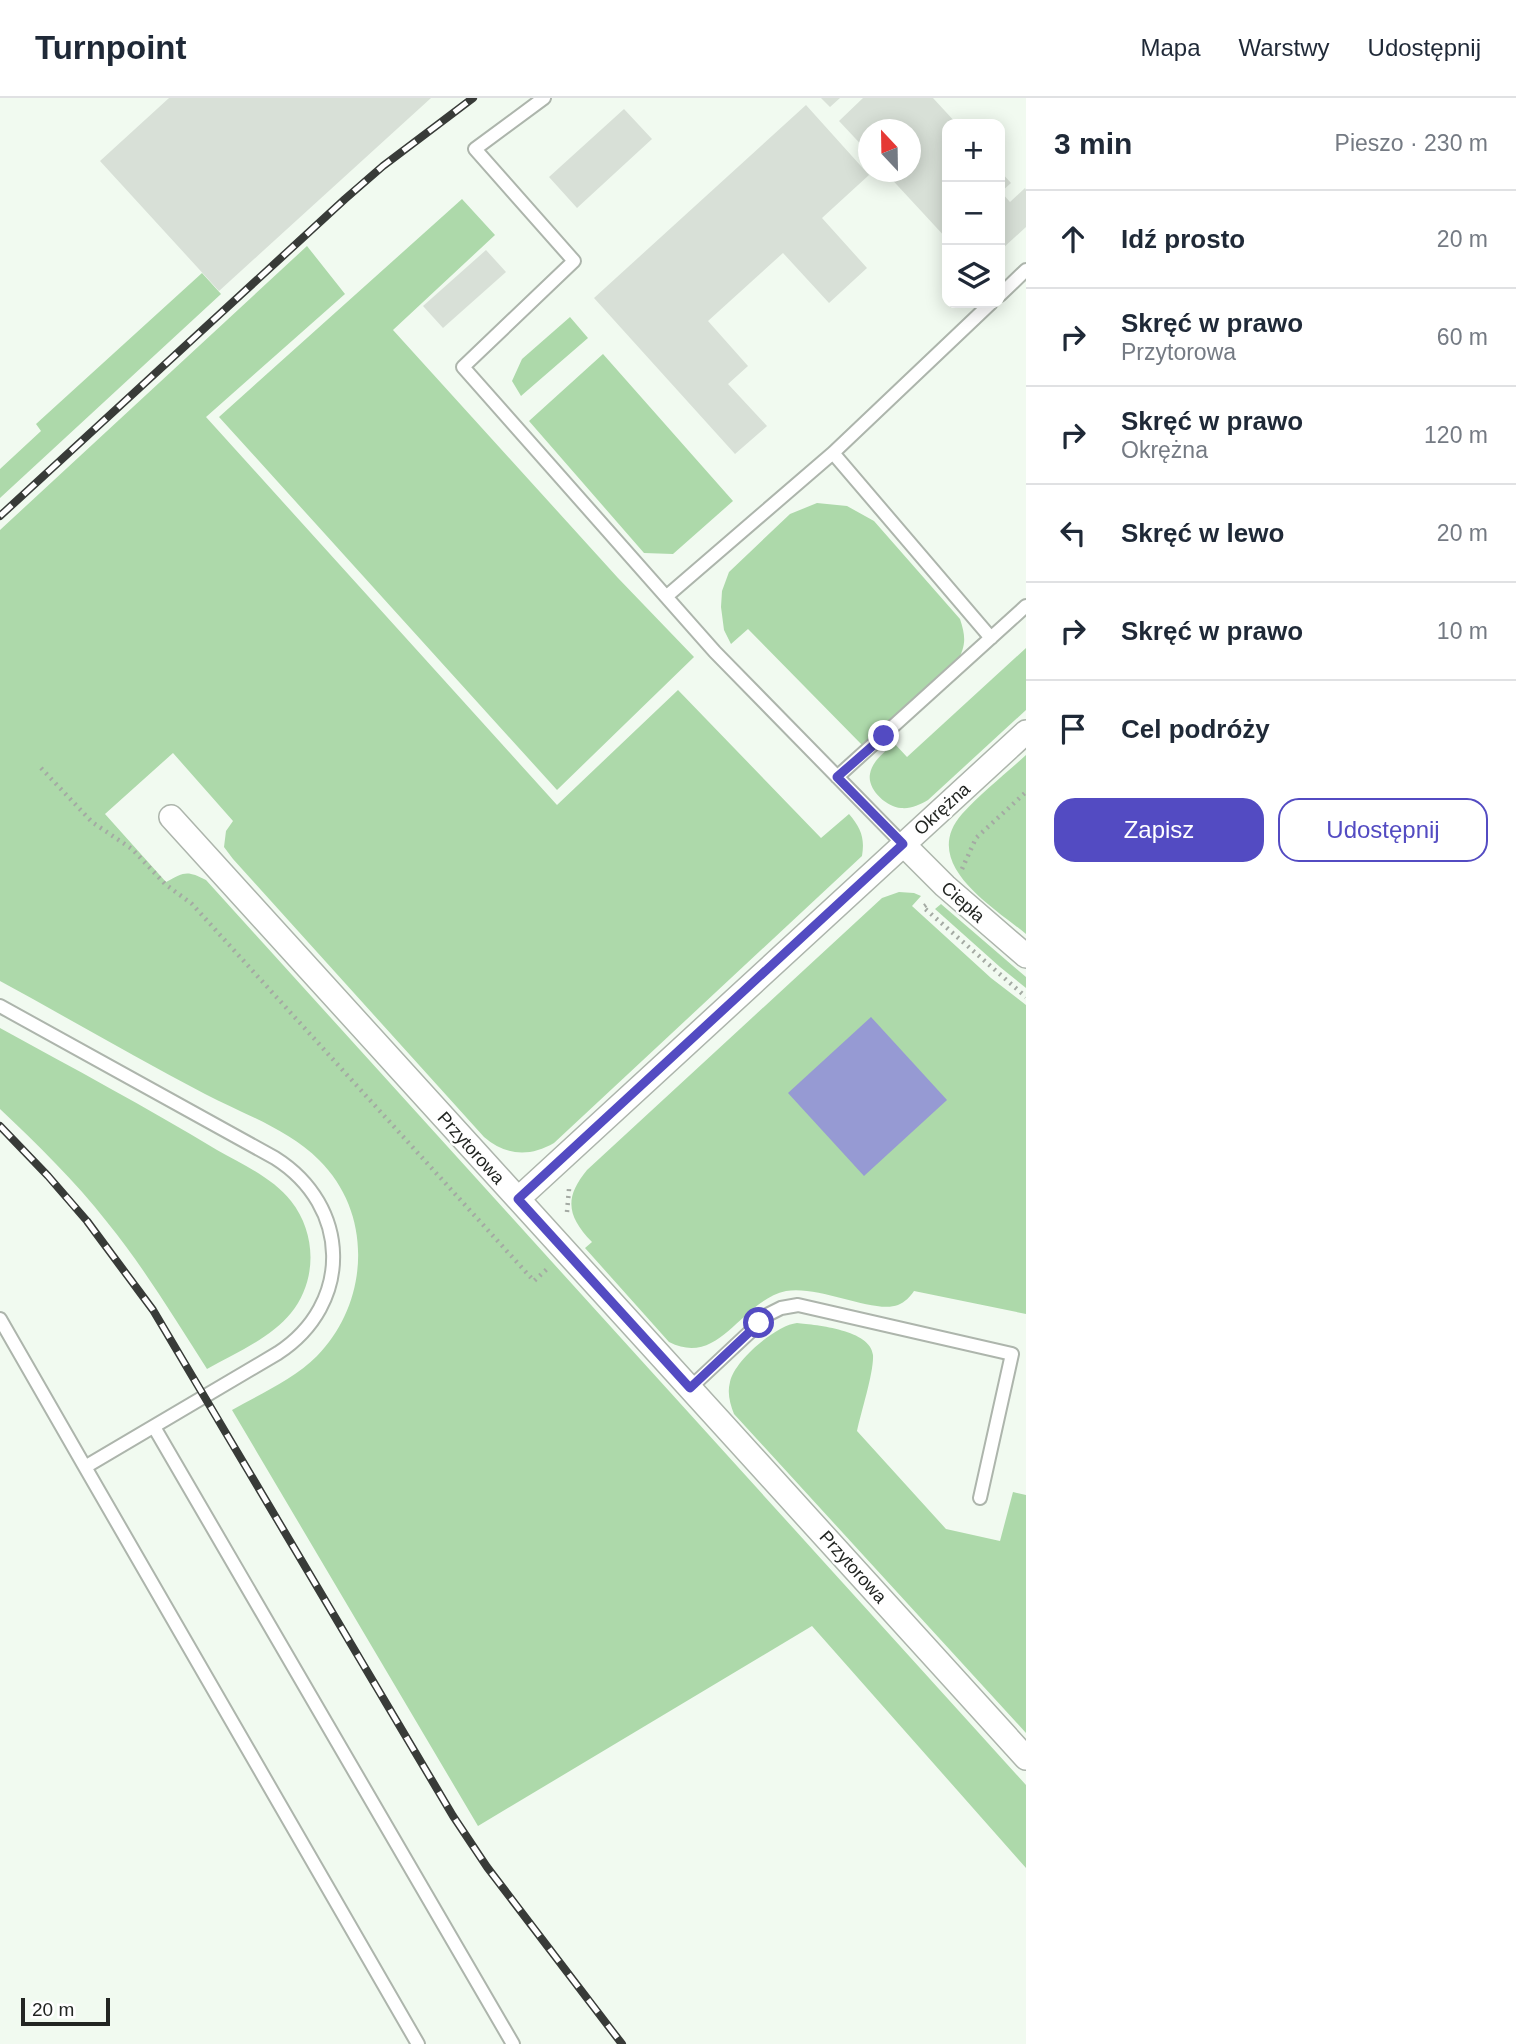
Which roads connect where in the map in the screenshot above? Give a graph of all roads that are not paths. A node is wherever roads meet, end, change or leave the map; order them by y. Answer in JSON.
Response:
{"nodes":[{"id":1,"x":544,"y":98,"type":"edge"},
{"id":2,"x":1026,"y":270,"type":"edge"},
{"id":3,"x":1005,"y":290,"type":"edge"},
{"id":4,"x":986,"y":308,"type":"edge"},
{"id":5,"x":833,"y":453,"type":"junction"},
{"id":6,"x":667,"y":596,"type":"junction"},
{"id":7,"x":1026,"y":606,"type":"edge"},
{"id":8,"x":990,"y":638,"type":"junction"},
{"id":9,"x":1026,"y":732,"type":"edge"},
{"id":10,"x":837,"y":777,"type":"junction"},
{"id":11,"x":171,"y":817,"type":"dead end"},
{"id":12,"x":903,"y":844,"type":"junction"},
{"id":13,"x":1026,"y":956,"type":"edge"},
{"id":14,"x":0,"y":1006,"type":"edge"},
{"id":15,"x":518,"y":1199,"type":"junction"},
{"id":16,"x":0,"y":1319,"type":"edge"},
{"id":17,"x":690,"y":1388,"type":"junction"},
{"id":18,"x":154,"y":1427,"type":"junction"},
{"id":19,"x":85,"y":1467,"type":"junction"},
{"id":20,"x":980,"y":1498,"type":"dead end"},
{"id":21,"x":1026,"y":1758,"type":"edge"},
{"id":22,"x":418,"y":2044,"type":"edge"},
{"id":23,"x":513,"y":2044,"type":"edge"}],
"edges":[{"from":1,"to":6,"type":"lane"},
{"from":2,"to":3,"type":"lane"},
{"from":4,"to":5,"type":"lane"},
{"from":5,"to":6,"type":"lane"},
{"from":5,"to":8,"type":"lane"},
{"from":6,"to":10,"type":"lane"},
{"from":7,"to":8,"type":"lane"},
{"from":8,"to":10,"type":"lane"},
{"from":9,"to":12,"type":"street","name":"Okrężna"},
{"from":10,"to":12,"type":"lane"},
{"from":11,"to":15,"type":"street","name":"Przytorowa"},
{"from":12,"to":13,"type":"street","name":"Ciepła"},
{"from":12,"to":15,"type":"street","name":"Okrężna"},
{"from":14,"to":18,"type":"lane"},
{"from":15,"to":17,"type":"street","name":"Przytorowa"},
{"from":16,"to":19,"type":"lane"},
{"from":17,"to":20,"type":"lane"},
{"from":17,"to":21,"type":"street","name":"Przytorowa"},
{"from":18,"to":19,"type":"lane"},
{"from":18,"to":23,"type":"lane"},
{"from":19,"to":22,"type":"lane"}]}
